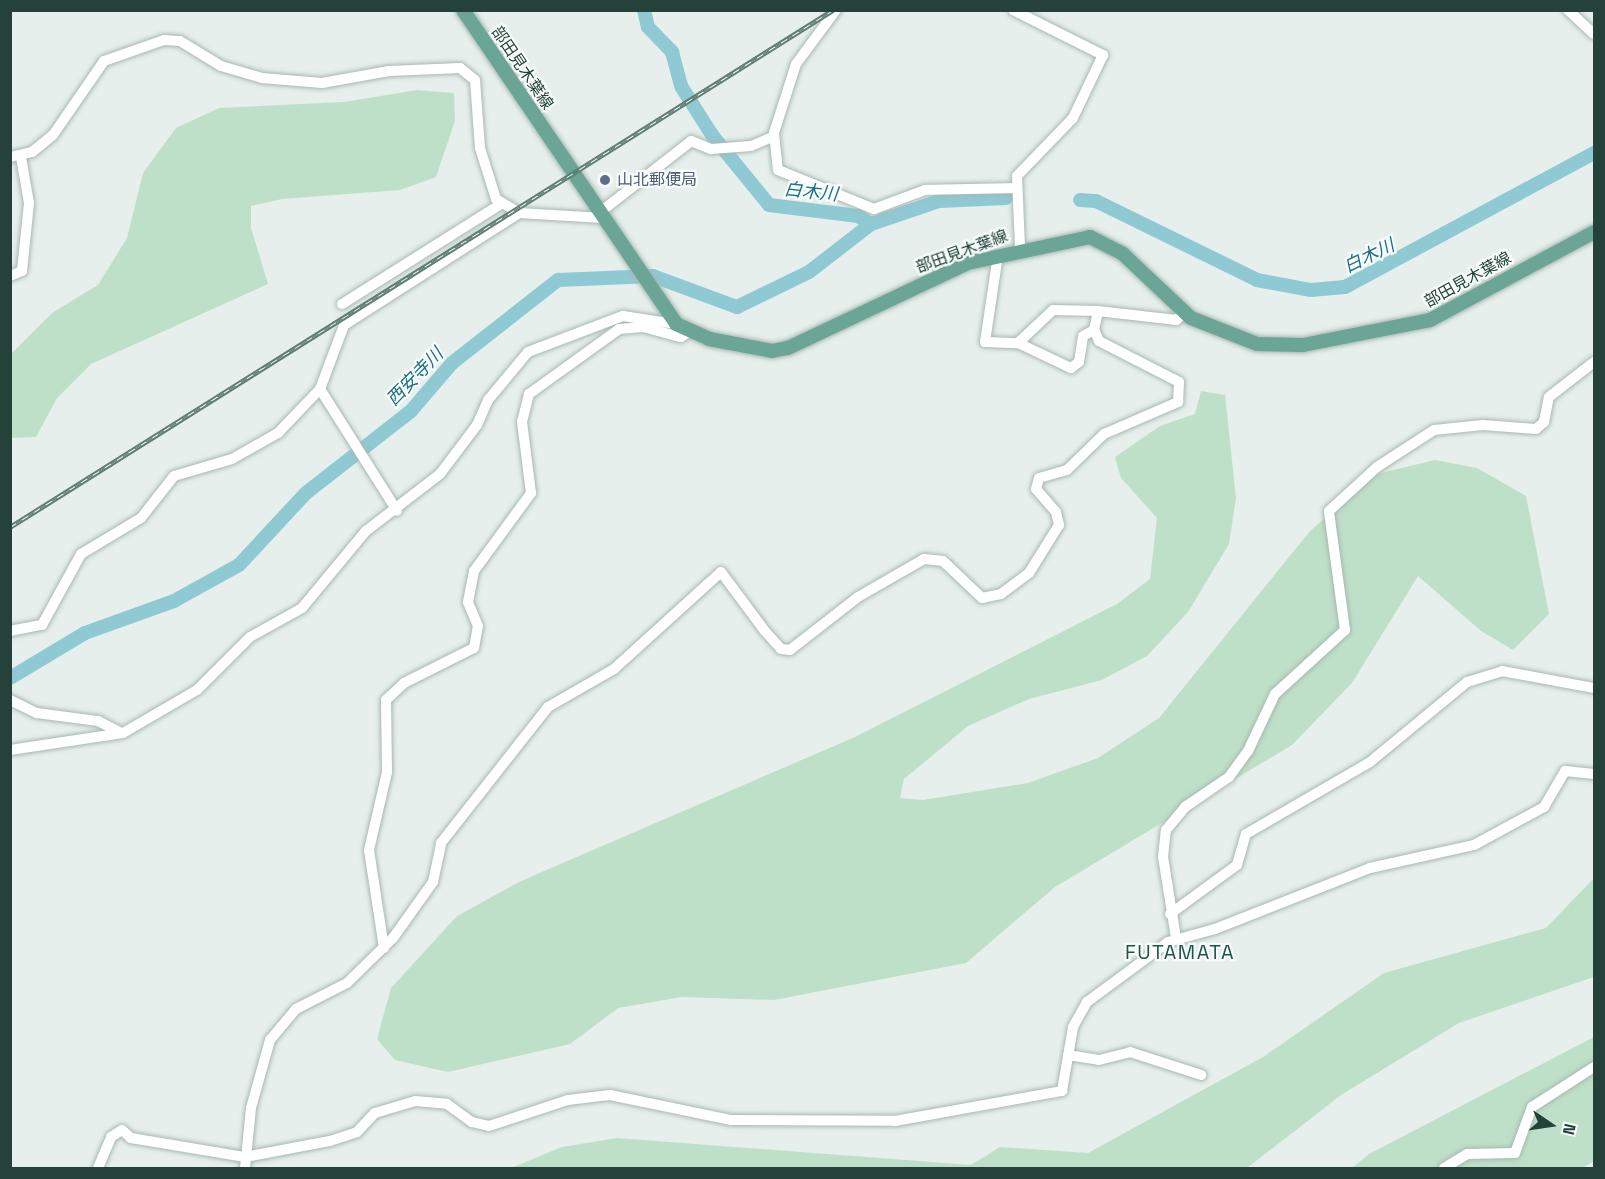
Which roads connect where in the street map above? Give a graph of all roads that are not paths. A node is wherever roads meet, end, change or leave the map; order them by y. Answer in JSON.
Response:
{"nodes":[{"id":1,"x":463,"y":10,"type":"edge"},
{"id":2,"x":836,"y":10,"type":"edge"},
{"id":3,"x":1013,"y":10,"type":"edge"},
{"id":4,"x":1568,"y":10,"type":"edge"},
{"id":5,"x":1594,"y":34,"type":"edge"},
{"id":6,"x":774,"y":136,"type":"junction"},
{"id":7,"x":16,"y":157,"type":"edge"},
{"id":8,"x":1013,"y":188,"type":"junction"},
{"id":9,"x":501,"y":204,"type":"junction"},
{"id":10,"x":519,"y":213,"type":"junction"},
{"id":11,"x":601,"y":215,"type":"junction"},
{"id":12,"x":1594,"y":232,"type":"edge"},
{"id":13,"x":1020,"y":248,"type":"junction"},
{"id":14,"x":998,"y":255,"type":"junction"},
{"id":15,"x":10,"y":276,"type":"edge"},
{"id":16,"x":342,"y":304,"type":"dead end"},
{"id":17,"x":1098,"y":311,"type":"junction"},
{"id":18,"x":1183,"y":314,"type":"junction"},
{"id":19,"x":676,"y":324,"type":"junction"},
{"id":20,"x":1094,"y":330,"type":"junction"},
{"id":21,"x":690,"y":331,"type":"junction"},
{"id":22,"x":1018,"y":343,"type":"junction"},
{"id":23,"x":1594,"y":362,"type":"edge"},
{"id":24,"x":320,"y":389,"type":"junction"},
{"id":25,"x":397,"y":511,"type":"junction"},
{"id":26,"x":10,"y":631,"type":"edge"},
{"id":27,"x":1594,"y":688,"type":"edge"},
{"id":28,"x":10,"y":700,"type":"edge"},
{"id":29,"x":123,"y":733,"type":"junction"},
{"id":30,"x":10,"y":750,"type":"edge"},
{"id":31,"x":1594,"y":774,"type":"edge"},
{"id":32,"x":1170,"y":914,"type":"junction"},
{"id":33,"x":1176,"y":938,"type":"junction"},
{"id":34,"x":384,"y":948,"type":"junction"},
{"id":35,"x":1068,"y":1056,"type":"junction"},
{"id":36,"x":1594,"y":1066,"type":"edge"},
{"id":37,"x":1202,"y":1075,"type":"dead end"},
{"id":38,"x":245,"y":1157,"type":"junction"},
{"id":39,"x":98,"y":1168,"type":"edge"},
{"id":40,"x":245,"y":1168,"type":"edge"},
{"id":41,"x":1444,"y":1168,"type":"edge"}],
"edges":[{"from":1,"to":11,"type":"main road","name":"部田見木葉線"},
{"from":2,"to":6,"type":"street"},
{"from":3,"to":8,"type":"street"},
{"from":4,"to":5,"type":"street"},
{"from":6,"to":8,"type":"street"},
{"from":6,"to":11,"type":"street"},
{"from":7,"to":9,"type":"street"},
{"from":7,"to":15,"type":"street"},
{"from":8,"to":13,"type":"street"},
{"from":9,"to":10,"type":"street"},
{"from":9,"to":16,"type":"street"},
{"from":10,"to":11,"type":"street"},
{"from":10,"to":24,"type":"street"},
{"from":11,"to":19,"type":"main road","name":"部田見木葉線"},
{"from":12,"to":18,"type":"main road","name":"部田見木葉線"},
{"from":13,"to":14,"type":"main road","name":"部田見木葉線"},
{"from":13,"to":18,"type":"main road","name":"部田見木葉線"},
{"from":14,"to":21,"type":"main road","name":"部田見木葉線"},
{"from":14,"to":22,"type":"street"},
{"from":17,"to":18,"type":"street"},
{"from":17,"to":20,"type":"street"},
{"from":17,"to":22,"type":"street"},
{"from":19,"to":21,"type":"main road","name":"部田見木葉線"},
{"from":19,"to":25,"type":"street"},
{"from":20,"to":22,"type":"street"},
{"from":20,"to":34,"type":"street"},
{"from":21,"to":34,"type":"street"},
{"from":23,"to":32,"type":"street"},
{"from":24,"to":25,"type":"street"},
{"from":24,"to":26,"type":"street"},
{"from":25,"to":29,"type":"street"},
{"from":27,"to":32,"type":"street"},
{"from":28,"to":29,"type":"street"},
{"from":29,"to":30,"type":"street"},
{"from":31,"to":33,"type":"street"},
{"from":32,"to":33,"type":"street"},
{"from":33,"to":35,"type":"street"},
{"from":34,"to":38,"type":"street"},
{"from":35,"to":37,"type":"street"},
{"from":35,"to":38,"type":"street"},
{"from":36,"to":41,"type":"street"},
{"from":38,"to":39,"type":"street"},
{"from":38,"to":40,"type":"street"}]}
